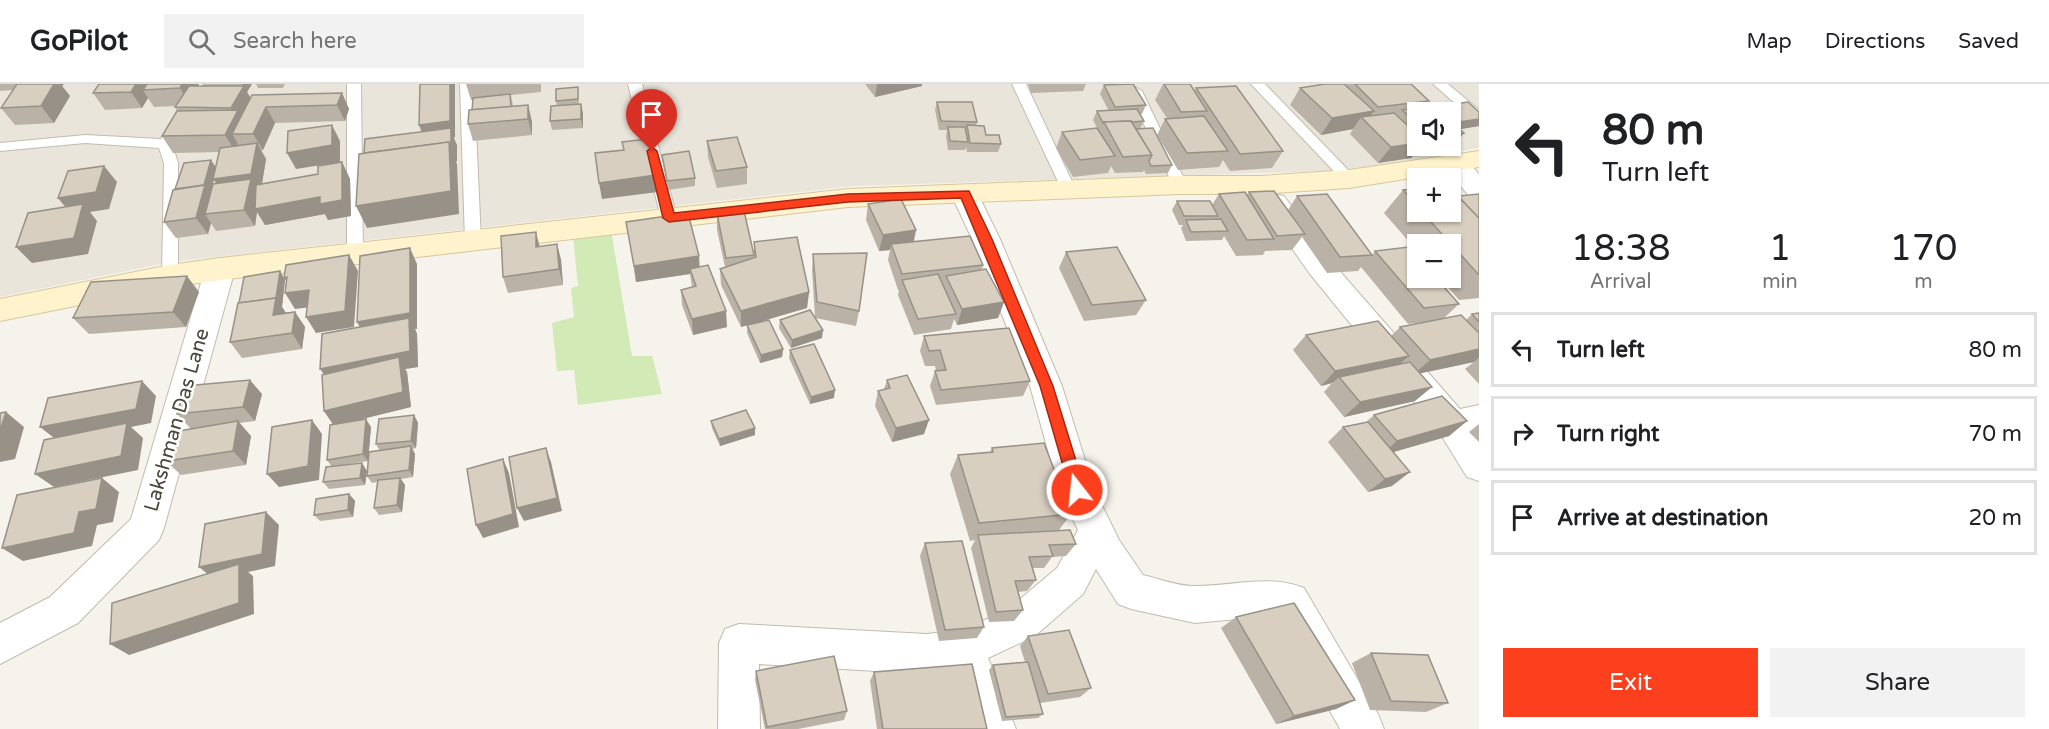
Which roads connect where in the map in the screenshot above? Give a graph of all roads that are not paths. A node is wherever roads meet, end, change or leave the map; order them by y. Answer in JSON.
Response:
{"nodes":[{"id":1,"x":205,"y":84,"type":"edge"},
{"id":2,"x":354,"y":84,"type":"edge"},
{"id":3,"x":467,"y":84,"type":"edge"},
{"id":4,"x":635,"y":84,"type":"edge"},
{"id":5,"x":1019,"y":84,"type":"edge"},
{"id":6,"x":1258,"y":84,"type":"edge"},
{"id":7,"x":1440,"y":84,"type":"edge"},
{"id":8,"x":1135,"y":91,"type":"edge"},
{"id":9,"x":1479,"y":117,"type":"edge"},
{"id":10,"x":165,"y":144,"type":"junction"},
{"id":11,"x":0,"y":147,"type":"edge"},
{"id":12,"x":1466,"y":161,"type":"edge"},
{"id":13,"x":1349,"y":179,"type":"junction"},
{"id":14,"x":1180,"y":184,"type":"junction"},
{"id":15,"x":1260,"y":185,"type":"junction"},
{"id":16,"x":1069,"y":190,"type":"junction"},
{"id":17,"x":1479,"y":190,"type":"edge"},
{"id":18,"x":965,"y":194,"type":"junction"},
{"id":19,"x":669,"y":218,"type":"junction"},
{"id":20,"x":473,"y":241,"type":"junction"},
{"id":21,"x":356,"y":255,"type":"junction"},
{"id":22,"x":220,"y":269,"type":"junction"},
{"id":23,"x":170,"y":276,"type":"junction"},
{"id":24,"x":0,"y":310,"type":"edge"},
{"id":25,"x":1404,"y":327,"type":"edge"},
{"id":26,"x":1373,"y":330,"type":"junction"},
{"id":27,"x":1466,"y":422,"type":"edge"},
{"id":28,"x":1479,"y":466,"type":"edge"},
{"id":29,"x":1096,"y":532,"type":"junction"},
{"id":30,"x":0,"y":644,"type":"edge"},
{"id":31,"x":964,"y":649,"type":"junction"},
{"id":32,"x":739,"y":729,"type":"edge"},
{"id":33,"x":995,"y":729,"type":"edge"},
{"id":34,"x":1363,"y":729,"type":"edge"}],
"edges":[{"from":1,"to":10,"type":"lane"},
{"from":2,"to":21,"type":"lane"},
{"from":3,"to":20,"type":"lane"},
{"from":4,"to":19,"type":"lane"},
{"from":5,"to":16,"type":"lane"},
{"from":6,"to":13,"type":"lane"},
{"from":7,"to":9,"type":"lane"},
{"from":8,"to":14,"type":"lane"},
{"from":10,"to":11,"type":"lane"},
{"from":10,"to":23,"type":"lane"},
{"from":12,"to":13,"type":"main road"},
{"from":12,"to":17,"type":"street"},
{"from":13,"to":15,"type":"main road"},
{"from":14,"to":15,"type":"main road"},
{"from":14,"to":16,"type":"main road"},
{"from":15,"to":26,"type":"street"},
{"from":16,"to":18,"type":"main road"},
{"from":18,"to":19,"type":"main road"},
{"from":18,"to":29,"type":"street"},
{"from":19,"to":20,"type":"main road"},
{"from":20,"to":21,"type":"main road"},
{"from":21,"to":22,"type":"main road"},
{"from":22,"to":23,"type":"main road"},
{"from":22,"to":30,"type":"street","name":"Lakshman Das Lane"},
{"from":23,"to":24,"type":"main road"},
{"from":25,"to":26,"type":"street"},
{"from":26,"to":27,"type":"street"},
{"from":27,"to":28,"type":"street"},
{"from":29,"to":31,"type":"street"},
{"from":29,"to":34,"type":"street"},
{"from":31,"to":32,"type":"street"},
{"from":31,"to":33,"type":"street"}]}
